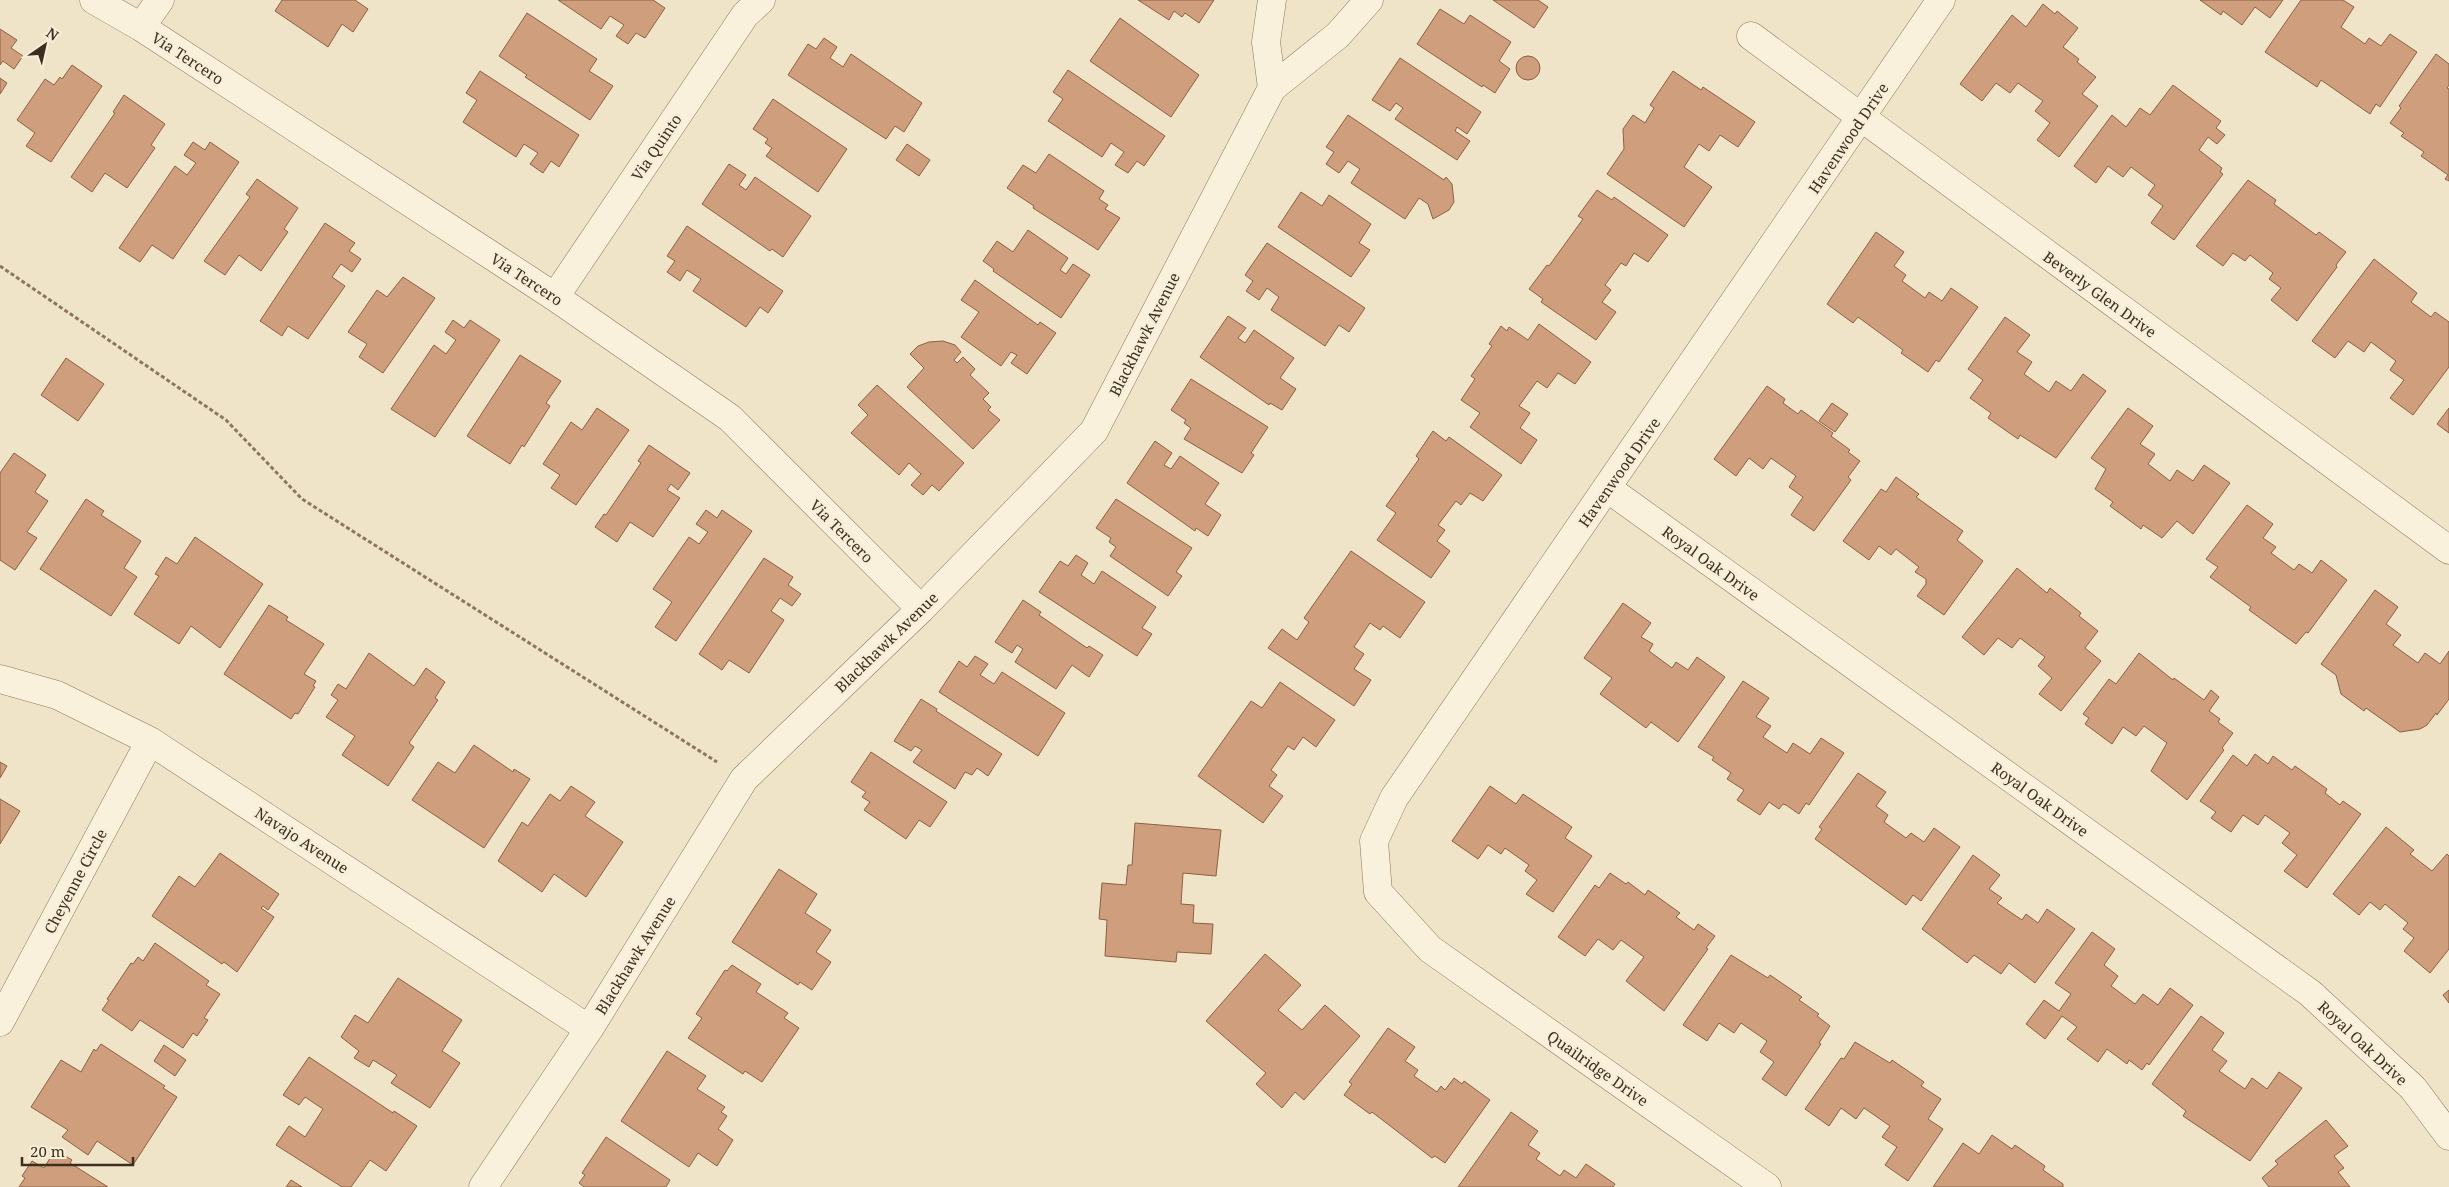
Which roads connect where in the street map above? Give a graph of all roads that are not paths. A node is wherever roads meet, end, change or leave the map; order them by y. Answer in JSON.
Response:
{"nodes":[{"id":1,"x":94,"y":0,"type":"edge"},
{"id":2,"x":160,"y":0,"type":"edge"},
{"id":3,"x":761,"y":0,"type":"edge"},
{"id":4,"x":1272,"y":0,"type":"edge"},
{"id":5,"x":1369,"y":0,"type":"edge"},
{"id":6,"x":1941,"y":0,"type":"edge"},
{"id":7,"x":141,"y":27,"type":"junction"},
{"id":8,"x":1751,"y":36,"type":"dead end"},
{"id":9,"x":1272,"y":88,"type":"junction"},
{"id":10,"x":1861,"y":119,"type":"junction"},
{"id":11,"x":555,"y":297,"type":"junction"},
{"id":12,"x":1608,"y":488,"type":"junction"},
{"id":13,"x":2449,"y":550,"type":"edge"},
{"id":14,"x":921,"y":609,"type":"junction"},
{"id":15,"x":0,"y":679,"type":"edge"},
{"id":16,"x":150,"y":741,"type":"junction"},
{"id":17,"x":1430,"y":949,"type":"joint"},
{"id":18,"x":0,"y":1022,"type":"edge"},
{"id":19,"x":589,"y":1029,"type":"junction"},
{"id":20,"x":2449,"y":1136,"type":"edge"},
{"id":21,"x":483,"y":1187,"type":"edge"},
{"id":22,"x":1766,"y":1187,"type":"edge"}],
"edges":[{"from":1,"to":7,"type":"street","name":"Via Tercero"},
{"from":2,"to":7,"type":"street"},
{"from":3,"to":11,"type":"street","name":"Via Quinto"},
{"from":4,"to":9,"type":"street"},
{"from":5,"to":9,"type":"street","name":"Blackhawk Avenue"},
{"from":6,"to":10,"type":"street","name":"Havenwood Drive"},
{"from":7,"to":11,"type":"street","name":"Via Tercero"},
{"from":8,"to":10,"type":"street","name":"Beverly Glen Drive"},
{"from":9,"to":14,"type":"street","name":"Blackhawk Avenue"},
{"from":10,"to":12,"type":"street","name":"Havenwood Drive"},
{"from":10,"to":13,"type":"street","name":"Beverly Glen Drive"},
{"from":11,"to":14,"type":"street","name":"Via Tercero"},
{"from":12,"to":17,"type":"street","name":"Havenwood Drive"},
{"from":12,"to":20,"type":"street","name":"Royal Oak Drive"},
{"from":14,"to":19,"type":"street","name":"Blackhawk Avenue"},
{"from":15,"to":16,"type":"street","name":"Navajo Avenue"},
{"from":16,"to":18,"type":"street","name":"Cheyenne Circle"},
{"from":16,"to":19,"type":"street","name":"Navajo Avenue"},
{"from":17,"to":22,"type":"street","name":"Quailridge Drive"},
{"from":19,"to":21,"type":"street","name":"Blackhawk Avenue"}]}
